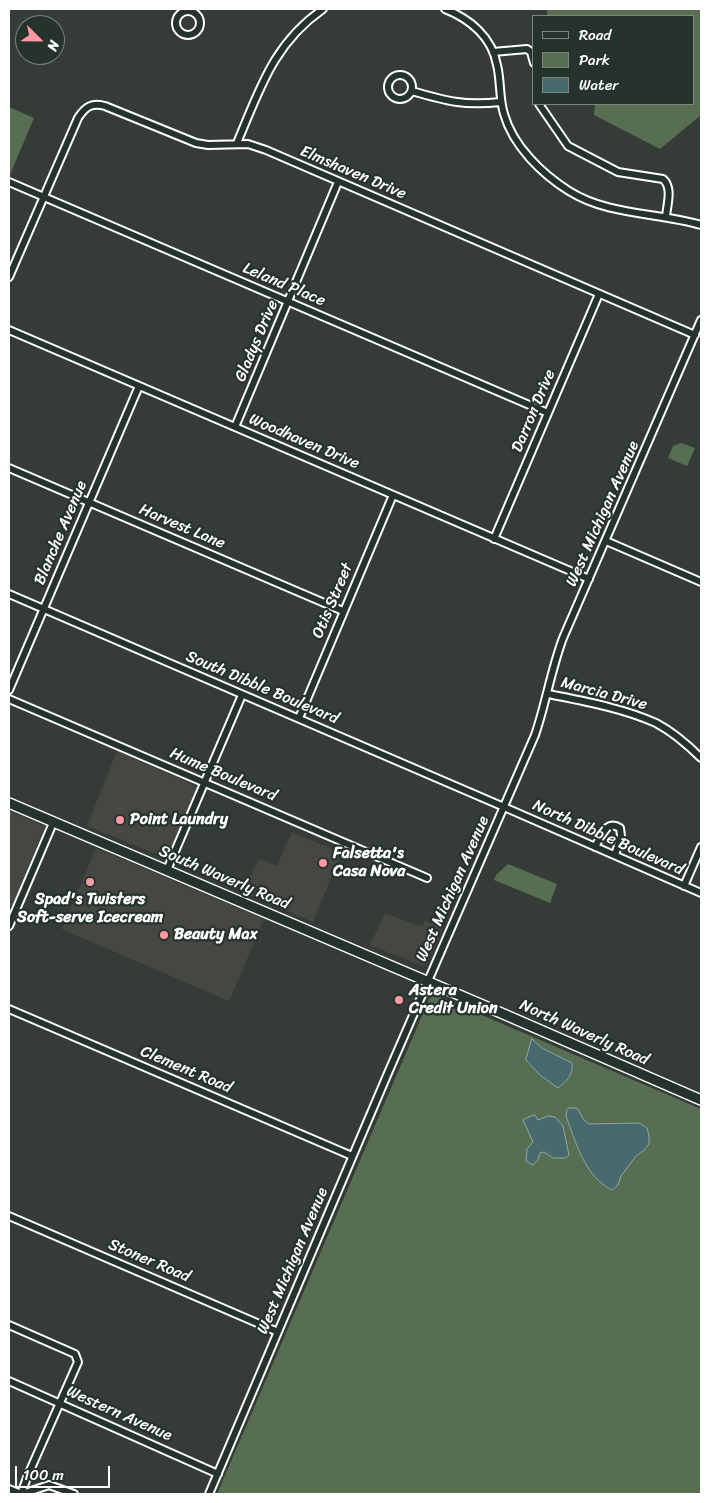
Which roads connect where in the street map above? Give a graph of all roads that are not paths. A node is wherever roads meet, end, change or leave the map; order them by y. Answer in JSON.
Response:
{"nodes":[{"id":1,"x":323,"y":9,"type":"edge"},
{"id":2,"x":445,"y":9,"type":"edge"},
{"id":3,"x":493,"y":52,"type":"junction"},
{"id":4,"x":532,"y":56,"type":"edge"},
{"id":5,"x":412,"y":91,"type":"dead end"},
{"id":6,"x":500,"y":102,"type":"junction"},
{"id":7,"x":540,"y":105,"type":"edge"},
{"id":8,"x":237,"y":143,"type":"junction"},
{"id":9,"x":9,"y":182,"type":"edge"},
{"id":10,"x":338,"y":182,"type":"junction"},
{"id":11,"x":44,"y":197,"type":"junction"},
{"id":12,"x":666,"y":216,"type":"junction"},
{"id":13,"x":701,"y":225,"type":"edge"},
{"id":14,"x":9,"y":277,"type":"edge"},
{"id":15,"x":599,"y":294,"type":"junction"},
{"id":16,"x":288,"y":302,"type":"junction"},
{"id":17,"x":701,"y":320,"type":"edge"},
{"id":18,"x":9,"y":330,"type":"edge"},
{"id":19,"x":695,"y":335,"type":"junction"},
{"id":20,"x":139,"y":386,"type":"junction"},
{"id":21,"x":548,"y":413,"type":"junction"},
{"id":22,"x":235,"y":427,"type":"junction"},
{"id":23,"x":9,"y":468,"type":"edge"},
{"id":24,"x":393,"y":495,"type":"junction"},
{"id":25,"x":89,"y":502,"type":"junction"},
{"id":26,"x":494,"y":538,"type":"junction"},
{"id":27,"x":606,"y":541,"type":"junction"},
{"id":28,"x":589,"y":579,"type":"junction"},
{"id":29,"x":701,"y":582,"type":"edge"},
{"id":30,"x":9,"y":594,"type":"edge"},
{"id":31,"x":44,"y":609,"type":"junction"},
{"id":32,"x":344,"y":612,"type":"junction"},
{"id":33,"x":9,"y":690,"type":"edge"},
{"id":34,"x":548,"y":694,"type":"junction"},
{"id":35,"x":242,"y":695,"type":"junction"},
{"id":36,"x":9,"y":699,"type":"edge"},
{"id":37,"x":299,"y":718,"type":"junction"},
{"id":38,"x":701,"y":758,"type":"edge"},
{"id":39,"x":205,"y":782,"type":"junction"},
{"id":40,"x":9,"y":803,"type":"edge"},
{"id":41,"x":504,"y":807,"type":"junction"},
{"id":42,"x":53,"y":823,"type":"junction"},
{"id":43,"x":595,"y":847,"type":"junction"},
{"id":44,"x":701,"y":847,"type":"edge"},
{"id":45,"x":615,"y":855,"type":"junction"},
{"id":46,"x":167,"y":870,"type":"junction"},
{"id":47,"x":427,"y":878,"type":"dead end"},
{"id":48,"x":684,"y":886,"type":"junction"},
{"id":49,"x":701,"y":893,"type":"edge"},
{"id":50,"x":9,"y":926,"type":"edge"},
{"id":51,"x":428,"y":981,"type":"junction"},
{"id":52,"x":9,"y":1009,"type":"edge"},
{"id":53,"x":701,"y":1100,"type":"edge"},
{"id":54,"x":352,"y":1156,"type":"junction"},
{"id":55,"x":9,"y":1216,"type":"edge"},
{"id":56,"x":9,"y":1325,"type":"edge"},
{"id":57,"x":278,"y":1332,"type":"junction"},
{"id":58,"x":9,"y":1381,"type":"edge"},
{"id":59,"x":60,"y":1404,"type":"junction"},
{"id":60,"x":218,"y":1474,"type":"junction"},
{"id":61,"x":9,"y":1489,"type":"edge"},
{"id":62,"x":22,"y":1494,"type":"edge"},
{"id":63,"x":74,"y":1494,"type":"edge"},
{"id":64,"x":209,"y":1494,"type":"edge"}],
"edges":[{"from":1,"to":8,"type":"street"},
{"from":2,"to":3,"type":"street"},
{"from":3,"to":4,"type":"street"},
{"from":3,"to":6,"type":"street"},
{"from":5,"to":6,"type":"street"},
{"from":6,"to":12,"type":"street"},
{"from":7,"to":12,"type":"street"},
{"from":8,"to":10,"type":"street","name":"Elmshaven Drive"},
{"from":8,"to":11,"type":"street","name":"Elmshaven Drive"},
{"from":9,"to":11,"type":"street","name":"Leland Place"},
{"from":10,"to":15,"type":"street","name":"Elmshaven Drive"},
{"from":10,"to":16,"type":"street","name":"Gladys Drive"},
{"from":11,"to":14,"type":"street"},
{"from":11,"to":16,"type":"street","name":"Leland Place"},
{"from":12,"to":13,"type":"street"},
{"from":15,"to":19,"type":"street","name":"Elmshaven Drive"},
{"from":15,"to":21,"type":"street","name":"Darron Drive"},
{"from":16,"to":21,"type":"street","name":"Leland Place"},
{"from":16,"to":22,"type":"street","name":"Gladys Drive"},
{"from":17,"to":19,"type":"street","name":"West Michigan Avenue"},
{"from":18,"to":20,"type":"street","name":"Woodhaven Drive"},
{"from":19,"to":27,"type":"street","name":"West Michigan Avenue"},
{"from":20,"to":22,"type":"street","name":"Woodhaven Drive"},
{"from":20,"to":25,"type":"street","name":"Blanche Avenue"},
{"from":21,"to":26,"type":"street","name":"Darron Drive"},
{"from":22,"to":24,"type":"street","name":"Woodhaven Drive"},
{"from":23,"to":25,"type":"street","name":"Harvest Lane"},
{"from":24,"to":26,"type":"street","name":"Woodhaven Drive"},
{"from":24,"to":32,"type":"street","name":"Otis Street"},
{"from":25,"to":31,"type":"street","name":"Blanche Avenue"},
{"from":25,"to":32,"type":"street","name":"Harvest Lane"},
{"from":26,"to":28,"type":"street","name":"Woodhaven Drive"},
{"from":27,"to":28,"type":"street","name":"West Michigan Avenue"},
{"from":27,"to":29,"type":"street"},
{"from":28,"to":34,"type":"street","name":"West Michigan Avenue"},
{"from":30,"to":31,"type":"street","name":"South Dibble Boulevard"},
{"from":31,"to":33,"type":"street","name":"Blanche Avenue"},
{"from":31,"to":35,"type":"street","name":"South Dibble Boulevard"},
{"from":32,"to":37,"type":"street","name":"Otis Street"},
{"from":34,"to":38,"type":"street","name":"Marcia Drive"},
{"from":34,"to":41,"type":"street","name":"West Michigan Avenue"},
{"from":35,"to":37,"type":"street","name":"South Dibble Boulevard"},
{"from":35,"to":39,"type":"street"},
{"from":36,"to":39,"type":"street","name":"Hume Boulevard"},
{"from":37,"to":41,"type":"street","name":"South Dibble Boulevard"},
{"from":39,"to":46,"type":"street"},
{"from":39,"to":47,"type":"street","name":"Hume Boulevard"},
{"from":40,"to":42,"type":"main road","name":"South Waverly Road"},
{"from":41,"to":43,"type":"street","name":"North Dibble Boulevard"},
{"from":41,"to":51,"type":"street","name":"West Michigan Avenue"},
{"from":42,"to":46,"type":"main road","name":"South Waverly Road"},
{"from":42,"to":50,"type":"street"},
{"from":43,"to":45,"type":"street","name":"North Dibble Boulevard"},
{"from":43,"to":45,"type":"street"},
{"from":44,"to":48,"type":"street"},
{"from":45,"to":48,"type":"street","name":"North Dibble Boulevard"},
{"from":46,"to":51,"type":"main road","name":"South Waverly Road"},
{"from":48,"to":49,"type":"street","name":"North Dibble Boulevard"},
{"from":51,"to":53,"type":"main road","name":"North Waverly Road"},
{"from":51,"to":54,"type":"street","name":"West Michigan Avenue"},
{"from":52,"to":54,"type":"street","name":"Clement Road"},
{"from":54,"to":57,"type":"street","name":"West Michigan Avenue"},
{"from":55,"to":57,"type":"street","name":"Stoner Road"},
{"from":56,"to":59,"type":"street"},
{"from":57,"to":60,"type":"street","name":"West Michigan Avenue"},
{"from":58,"to":59,"type":"street","name":"Western Avenue"},
{"from":59,"to":60,"type":"street","name":"Western Avenue"},
{"from":59,"to":61,"type":"street"},
{"from":60,"to":64,"type":"street","name":"West Michigan Avenue"},
{"from":62,"to":63,"type":"street"}]}
